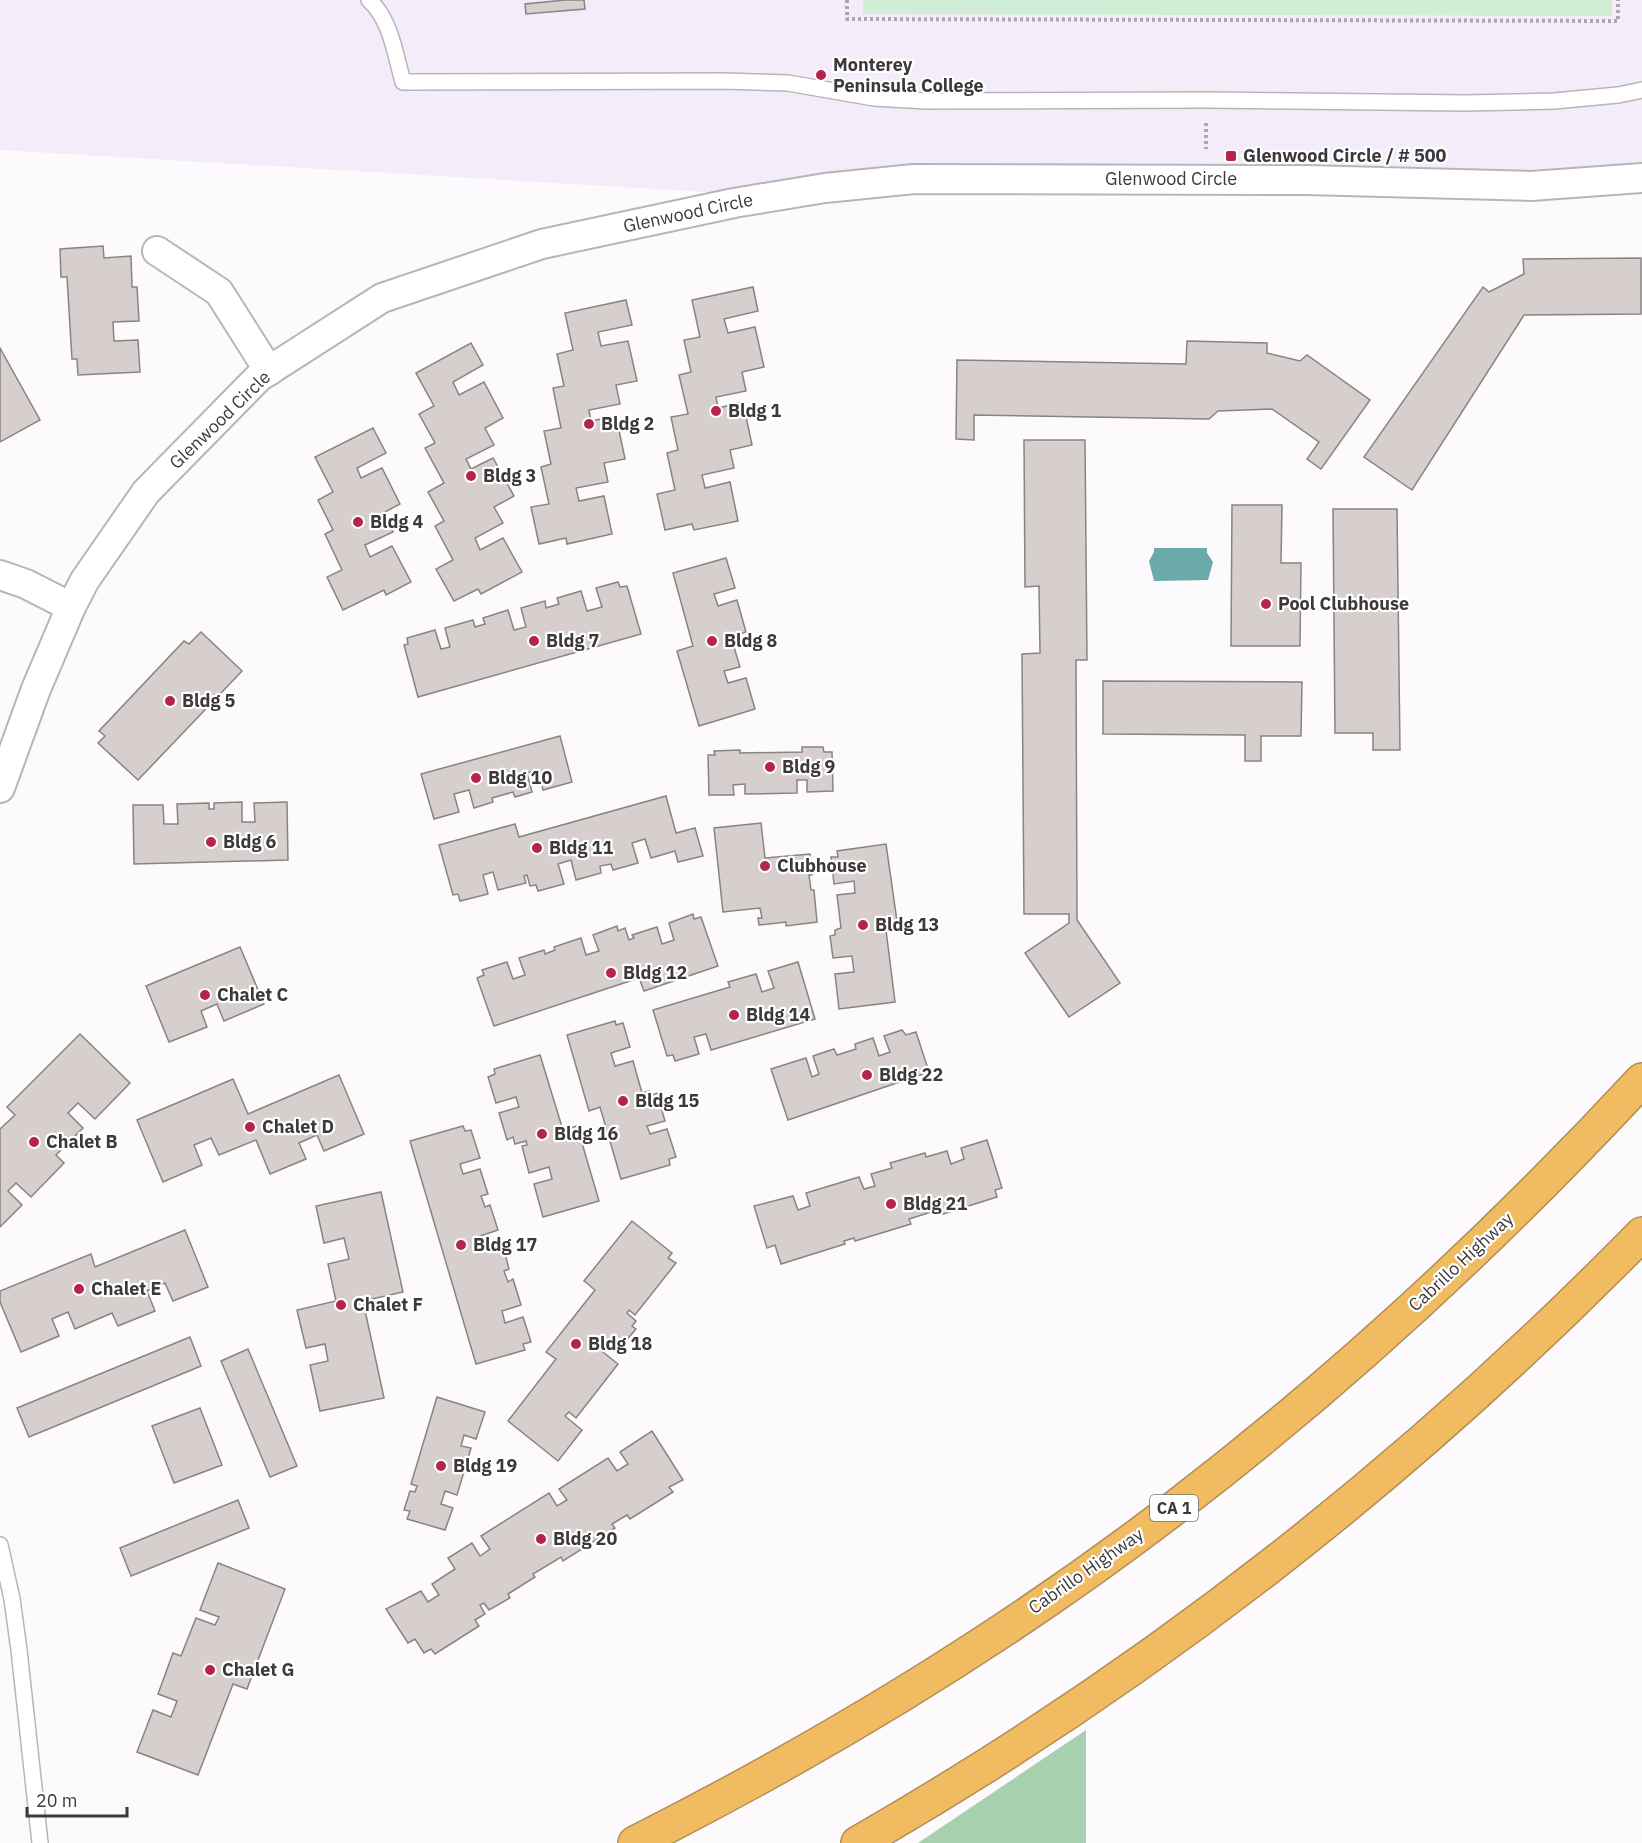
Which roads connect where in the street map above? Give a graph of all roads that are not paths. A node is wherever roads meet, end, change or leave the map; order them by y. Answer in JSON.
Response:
{"nodes":[{"id":1,"x":369,"y":0,"type":"edge"},
{"id":2,"x":1642,"y":90,"type":"edge"},
{"id":3,"x":1642,"y":178,"type":"edge"},
{"id":4,"x":157,"y":251,"type":"dead end"},
{"id":5,"x":269,"y":371,"type":"junction"},
{"id":6,"x":0,"y":575,"type":"edge"},
{"id":7,"x":71,"y":607,"type":"junction"},
{"id":8,"x":0,"y":788,"type":"edge"},
{"id":9,"x":1642,"y":1080,"type":"edge"},
{"id":10,"x":1642,"y":1233,"type":"edge"},
{"id":11,"x":0,"y":1545,"type":"edge"},
{"id":12,"x":40,"y":1843,"type":"edge"},
{"id":13,"x":635,"y":1843,"type":"edge"},
{"id":14,"x":858,"y":1843,"type":"edge"}],
"edges":[{"from":1,"to":2,"type":"lane"},
{"from":3,"to":5,"type":"street","name":"Glenwood Circle"},
{"from":4,"to":5,"type":"street"},
{"from":5,"to":7,"type":"street","name":"Glenwood Circle"},
{"from":6,"to":7,"type":"street"},
{"from":7,"to":8,"type":"street","name":"Glenwood Circle"},
{"from":9,"to":13,"type":"highway","name":"Cabrillo Highway","number":"CA 1"},
{"from":10,"to":14,"type":"highway"},
{"from":11,"to":12,"type":"lane"}]}
